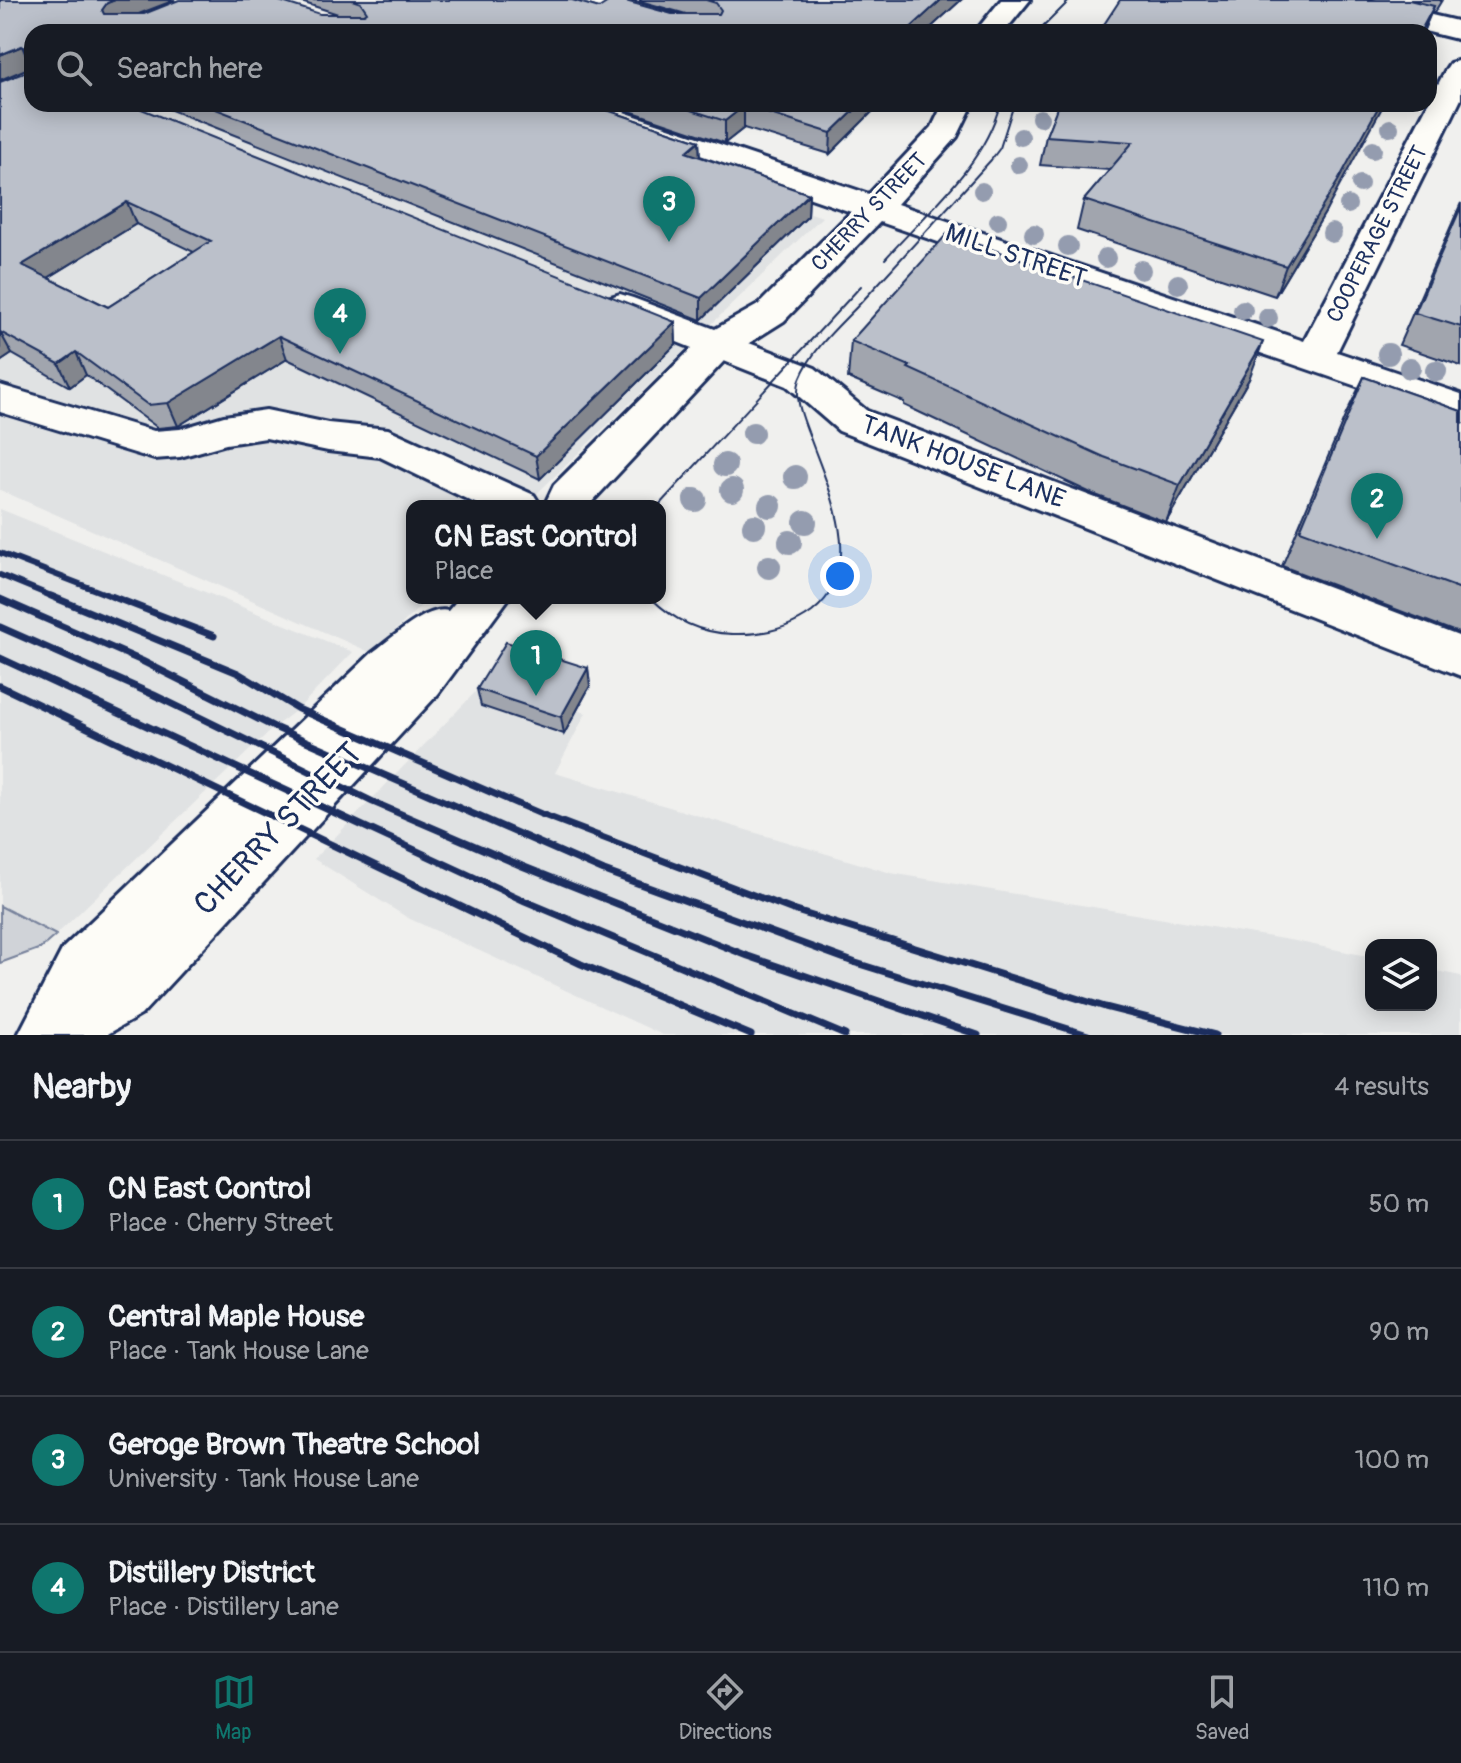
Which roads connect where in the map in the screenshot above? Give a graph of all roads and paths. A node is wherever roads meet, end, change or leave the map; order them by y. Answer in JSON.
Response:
{"nodes":[{"id":1,"x":595,"y":0,"type":"edge"},
{"id":2,"x":1016,"y":0,"type":"edge"},
{"id":3,"x":1334,"y":0,"type":"edge"},
{"id":4,"x":678,"y":24,"type":"edge"},
{"id":5,"x":996,"y":24,"type":"edge"},
{"id":6,"x":1432,"y":24,"type":"edge"},
{"id":7,"x":1437,"y":25,"type":"edge"},
{"id":8,"x":1461,"y":31,"type":"edge"},
{"id":9,"x":1461,"y":69,"type":"edge"},
{"id":10,"x":594,"y":112,"type":"edge"},
{"id":11,"x":954,"y":112,"type":"edge"},
{"id":12,"x":875,"y":207,"type":"junction"},
{"id":13,"x":591,"y":295,"type":"edge"},
{"id":14,"x":733,"y":351,"type":"junction"},
{"id":15,"x":1316,"y":356,"type":"junction"},
{"id":16,"x":0,"y":398,"type":"edge"},
{"id":17,"x":1461,"y":408,"type":"edge"},
{"id":18,"x":507,"y":500,"type":"edge"},
{"id":19,"x":568,"y":500,"type":"edge"},
{"id":20,"x":607,"y":500,"type":"edge"},
{"id":21,"x":480,"y":604,"type":"edge"},
{"id":22,"x":1461,"y":657,"type":"edge"},
{"id":23,"x":48,"y":1035,"type":"edge"}],
"edges":[{"from":1,"to":4,"type":"street"},
{"from":2,"to":5,"type":"street"},
{"from":3,"to":6,"type":"street"},
{"from":7,"to":8,"type":"street"},
{"from":9,"to":15,"type":"street","name":"COOPERAGE STREET"},
{"from":10,"to":12,"type":"street","name":"MILL STREET"},
{"from":11,"to":12,"type":"street","name":"CHERRY STREET"},
{"from":12,"to":14,"type":"street","name":"CHERRY STREET"},
{"from":12,"to":15,"type":"street","name":"MILL STREET"},
{"from":13,"to":14,"type":"street","name":"TANK HOUSE LANE"},
{"from":14,"to":19,"type":"street","name":"CHERRY STREET"},
{"from":14,"to":20,"type":"street","name":"CHERRY STREET"},
{"from":14,"to":22,"type":"street","name":"TANK HOUSE LANE"},
{"from":15,"to":17,"type":"street","name":"MILL STREET"},
{"from":16,"to":18,"type":"street"},
{"from":21,"to":23,"type":"street","name":"CHERRY STREET"}]}
